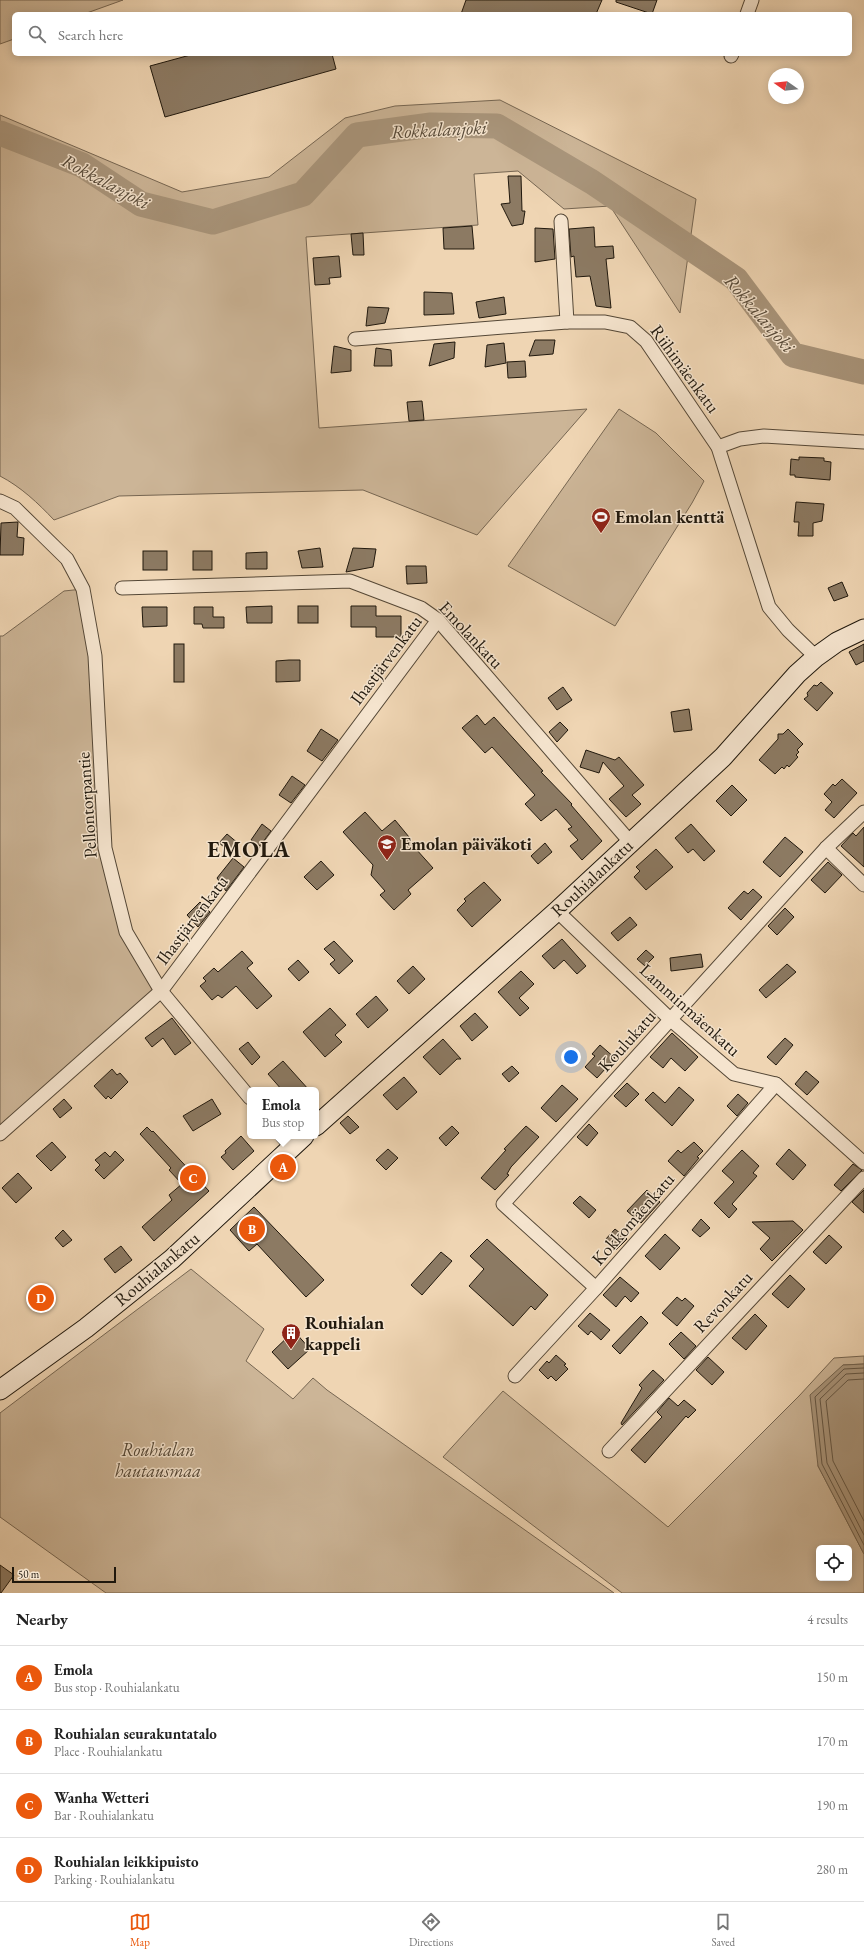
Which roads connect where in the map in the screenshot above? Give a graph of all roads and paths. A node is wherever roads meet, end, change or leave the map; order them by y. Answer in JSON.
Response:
{"nodes":[{"id":1,"x":752,"y":0,"type":"edge"},
{"id":2,"x":748,"y":12,"type":"edge"},
{"id":3,"x":560,"y":221,"type":"dead end"},
{"id":4,"x":568,"y":322,"type":"junction"},
{"id":5,"x":355,"y":339,"type":"dead end"},
{"id":6,"x":864,"y":442,"type":"edge"},
{"id":7,"x":718,"y":447,"type":"junction"},
{"id":8,"x":0,"y":501,"type":"edge"},
{"id":9,"x":122,"y":588,"type":"dead end"},
{"id":10,"x":438,"y":620,"type":"junction"},
{"id":11,"x":864,"y":629,"type":"edge"},
{"id":12,"x":816,"y":657,"type":"junction"},
{"id":13,"x":864,"y":812,"type":"edge"},
{"id":14,"x":631,"y":843,"type":"junction"},
{"id":15,"x":826,"y":848,"type":"junction"},
{"id":16,"x":864,"y":885,"type":"edge"},
{"id":17,"x":557,"y":911,"type":"junction"},
{"id":18,"x":161,"y":991,"type":"junction"},
{"id":19,"x":670,"y":1020,"type":"junction"},
{"id":20,"x":776,"y":1084,"type":"junction"},
{"id":21,"x":247,"y":1094,"type":"edge"},
{"id":22,"x":319,"y":1123,"type":"edge"},
{"id":23,"x":0,"y":1134,"type":"edge"},
{"id":24,"x":293,"y":1140,"type":"edge"},
{"id":25,"x":864,"y":1163,"type":"edge"},
{"id":26,"x":864,"y":1178,"type":"edge"},
{"id":27,"x":596,"y":1288,"type":"junction"},
{"id":28,"x":515,"y":1376,"type":"dead end"},
{"id":29,"x":0,"y":1390,"type":"edge"},
{"id":30,"x":609,"y":1452,"type":"dead end"}],
"edges":[{"from":1,"to":2,"type":"street"},
{"from":3,"to":4,"type":"street"},
{"from":4,"to":5,"type":"street","name":"Riihimäenkatu"},
{"from":4,"to":7,"type":"street","name":"Riihimäenkatu"},
{"from":6,"to":7,"type":"street"},
{"from":7,"to":12,"type":"street","name":"Riihimäenkatu"},
{"from":8,"to":18,"type":"street","name":"Pellontorpantie"},
{"from":9,"to":10,"type":"street","name":"Emolankatu"},
{"from":10,"to":14,"type":"street","name":"Emolankatu"},
{"from":10,"to":18,"type":"street","name":"Ihastjärvenkatu"},
{"from":11,"to":12,"type":"street","name":"Rouhialankatu"},
{"from":12,"to":14,"type":"street","name":"Rouhialankatu"},
{"from":13,"to":15,"type":"street","name":"Koulukatu"},
{"from":14,"to":17,"type":"street","name":"Rouhialankatu"},
{"from":15,"to":16,"type":"street"},
{"from":15,"to":19,"type":"street","name":"Koulukatu"},
{"from":17,"to":19,"type":"street","name":"Lamminmäenkatu"},
{"from":17,"to":22,"type":"street","name":"Rouhialankatu"},
{"from":18,"to":21,"type":"street","name":"Pellontorpantie"},
{"from":18,"to":23,"type":"street","name":"Ihastjärvenkatu"},
{"from":19,"to":20,"type":"street","name":"Lamminmäenkatu"},
{"from":19,"to":27,"type":"street","name":"Koulukatu"},
{"from":20,"to":25,"type":"street","name":"Lamminmäenkatu"},
{"from":20,"to":27,"type":"street","name":"Kokkomäenkatu"},
{"from":24,"to":29,"type":"street","name":"Rouhialankatu"},
{"from":26,"to":30,"type":"street","name":"Revonkatu"},
{"from":27,"to":28,"type":"street","name":"Kokkomäenkatu"}]}
